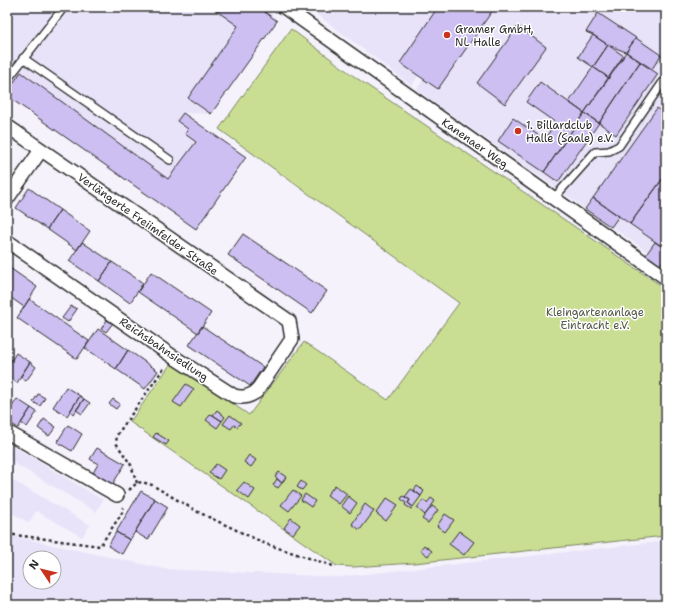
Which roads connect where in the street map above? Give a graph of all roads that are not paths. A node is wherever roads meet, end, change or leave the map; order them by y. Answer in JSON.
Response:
{"nodes":[{"id":1,"x":64,"y":7,"type":"edge"},
{"id":2,"x":284,"y":7,"type":"edge"},
{"id":3,"x":23,"y":58,"type":"junction"},
{"id":4,"x":7,"y":80,"type":"edge"},
{"id":5,"x":663,"y":82,"type":"dead end"},
{"id":6,"x":7,"y":126,"type":"edge"},
{"id":7,"x":41,"y":150,"type":"junction"},
{"id":8,"x":170,"y":160,"type":"dead end"},
{"id":9,"x":554,"y":198,"type":"junction"},
{"id":10,"x":7,"y":199,"type":"edge"},
{"id":11,"x":7,"y":241,"type":"edge"},
{"id":12,"x":666,"y":278,"type":"edge"},
{"id":13,"x":289,"y":321,"type":"joint"},
{"id":14,"x":7,"y":432,"type":"edge"},
{"id":15,"x":116,"y":495,"type":"road end"}],
"edges":[{"from":1,"to":3,"type":"lane"},
{"from":2,"to":9,"type":"street","name":"Kanenaer Weg"},
{"from":3,"to":4,"type":"lane"},
{"from":3,"to":8,"type":"lane"},
{"from":5,"to":9,"type":"lane"},
{"from":6,"to":7,"type":"street","name":"Verlängerte Freiimfelder Straße"},
{"from":7,"to":10,"type":"street"},
{"from":7,"to":13,"type":"street","name":"Verlängerte Freiimfelder Straße"},
{"from":9,"to":12,"type":"street","name":"Kanenaer Weg"},
{"from":11,"to":13,"type":"street","name":"Reichsbahnsiedlung"},
{"from":14,"to":15,"type":"street"}]}
